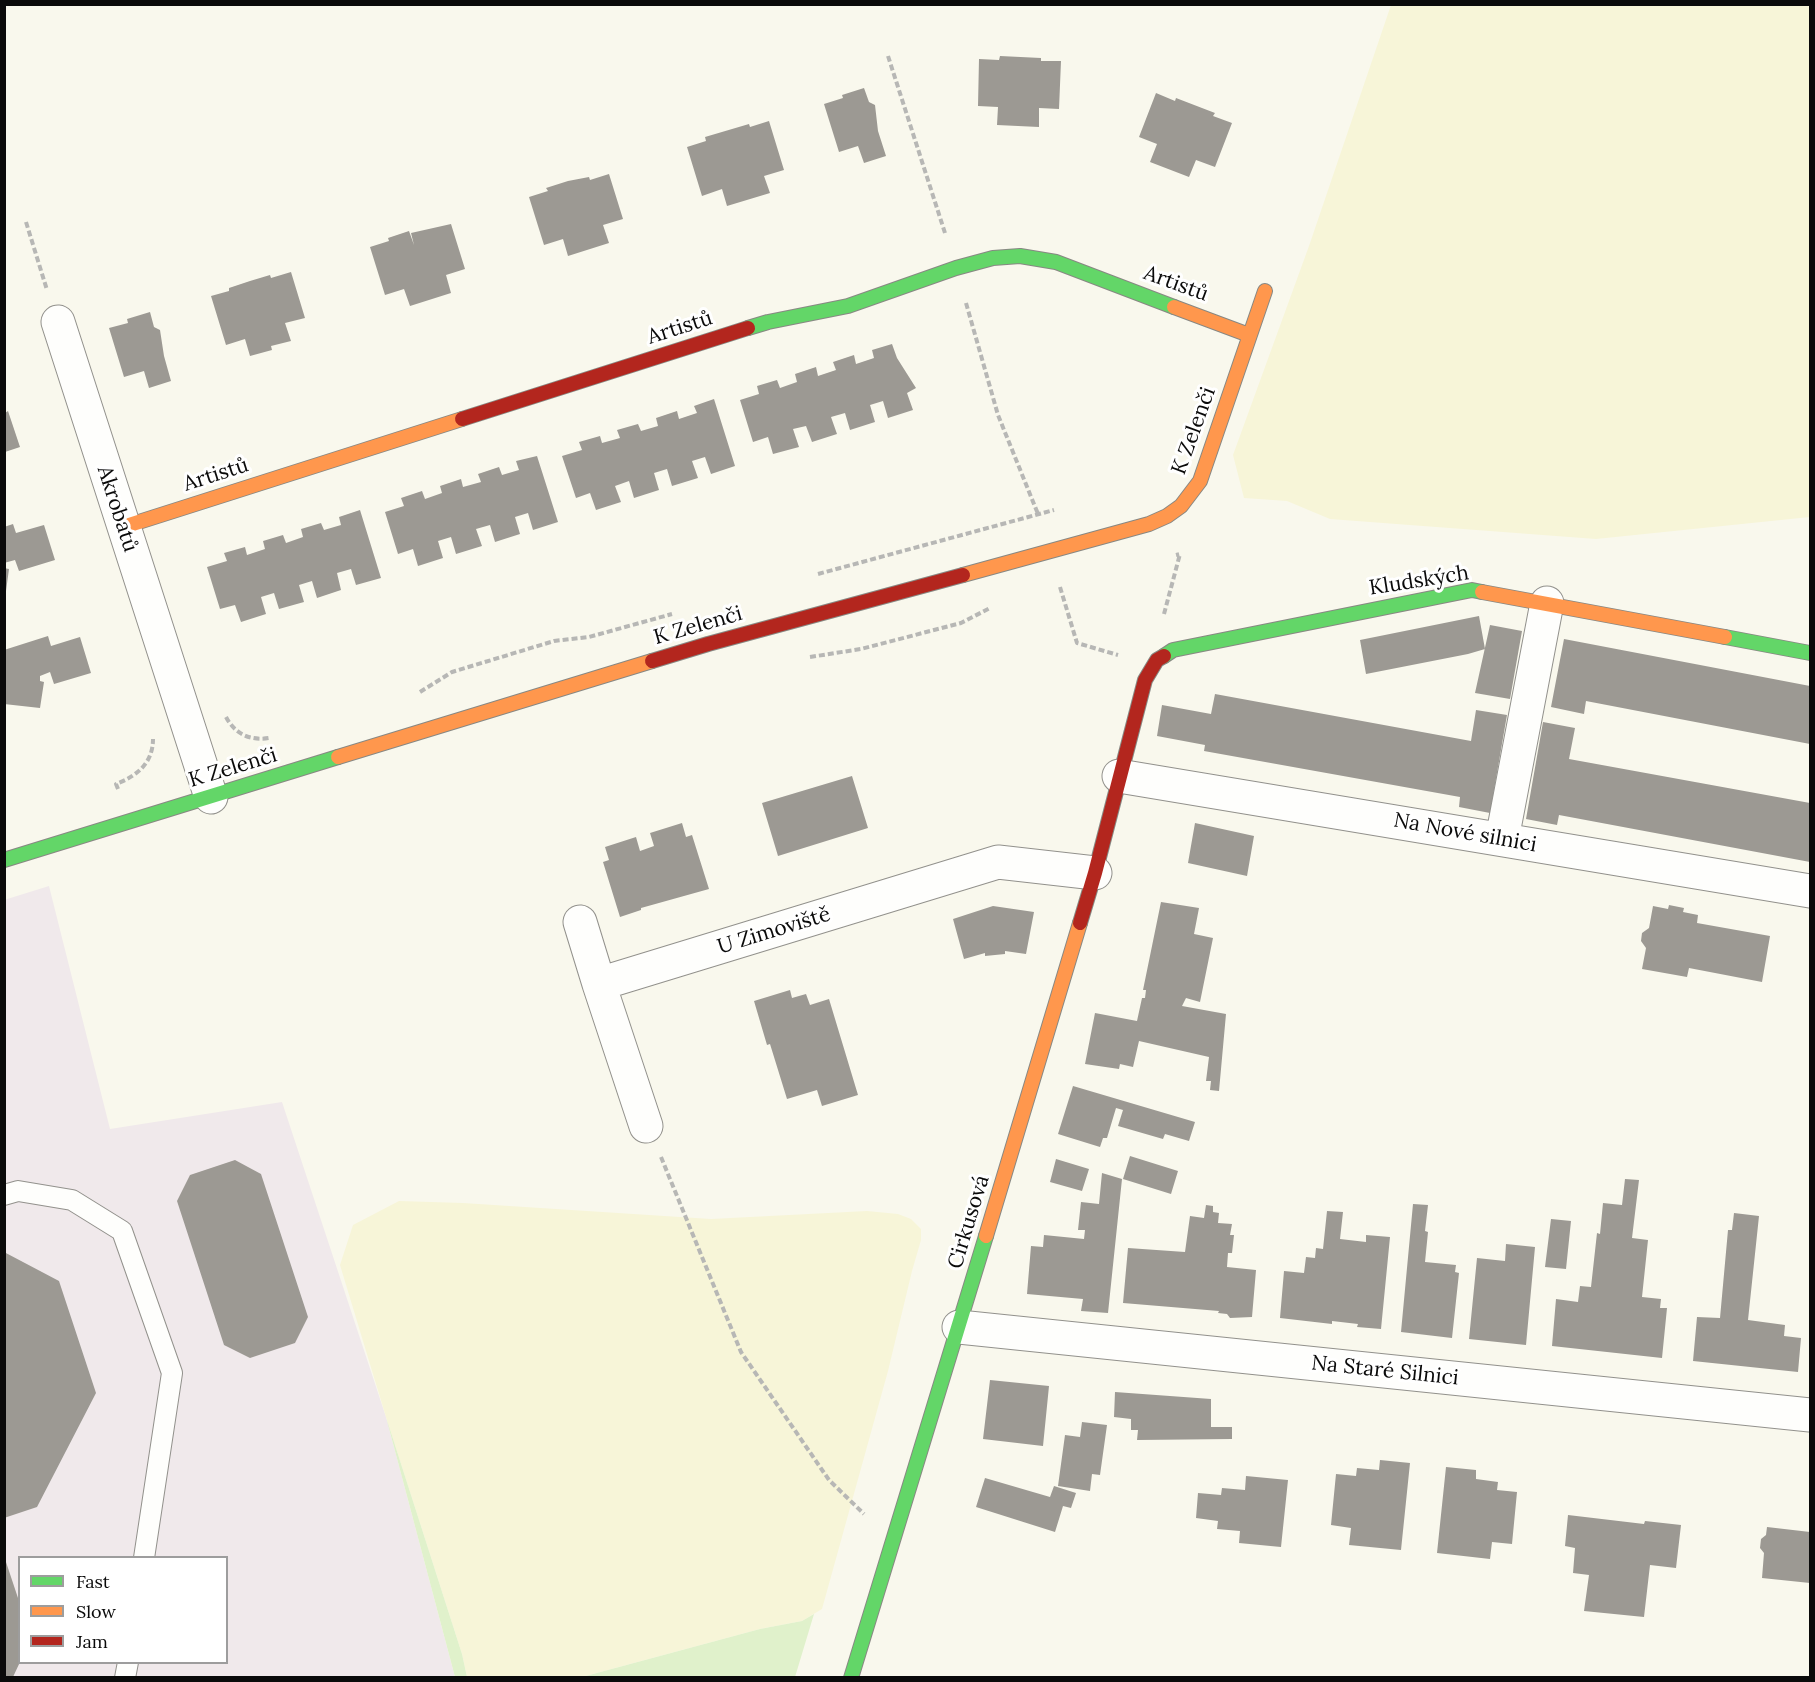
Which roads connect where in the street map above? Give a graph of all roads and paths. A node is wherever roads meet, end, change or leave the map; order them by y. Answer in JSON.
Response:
{"nodes":[{"id":1,"x":888,"y":56,"type":"dead end"},
{"id":2,"x":26,"y":222,"type":"dead end"},
{"id":3,"x":956,"y":268,"type":"junction"},
{"id":4,"x":1265,"y":291,"type":"dead end"},
{"id":5,"x":58,"y":322,"type":"joint"},
{"id":6,"x":1249,"y":335,"type":"junction"},
{"id":7,"x":1061,"y":508,"type":"dead end"},
{"id":8,"x":1038,"y":514,"type":"junction"},
{"id":9,"x":123,"y":527,"type":"junction"},
{"id":10,"x":1049,"y":551,"type":"junction"},
{"id":11,"x":1169,"y":556,"type":"dead end"},
{"id":12,"x":816,"y":574,"type":"dead end"},
{"id":13,"x":1000,"y":603,"type":"dead end"},
{"id":14,"x":1547,"y":603,"type":"junction"},
{"id":15,"x":680,"y":612,"type":"dead end"},
{"id":16,"x":1125,"y":646,"type":"dead end"},
{"id":17,"x":1173,"y":650,"type":"junction"},
{"id":18,"x":1810,"y":653,"type":"edge"},
{"id":19,"x":804,"y":658,"type":"dead end"},
{"id":20,"x":420,"y":693,"type":"dead end"},
{"id":21,"x":182,"y":710,"type":"junction"},
{"id":22,"x":278,"y":736,"type":"dead end"},
{"id":23,"x":1119,"y":776,"type":"junction"},
{"id":24,"x":210,"y":797,"type":"junction"},
{"id":25,"x":128,"y":822,"type":"junction"},
{"id":26,"x":1502,"y":839,"type":"junction"},
{"id":27,"x":4,"y":860,"type":"edge"},
{"id":28,"x":1095,"y":873,"type":"junction"},
{"id":29,"x":1810,"y":891,"type":"edge"},
{"id":30,"x":580,"y":922,"type":"dead end"},
{"id":31,"x":599,"y":984,"type":"junction"},
{"id":32,"x":646,"y":1126,"type":"joint"},
{"id":33,"x":4,"y":1195,"type":"edge"},
{"id":34,"x":959,"y":1327,"type":"junction"},
{"id":35,"x":1810,"y":1415,"type":"edge"},
{"id":36,"x":893,"y":1541,"type":"junction"},
{"id":37,"x":144,"y":1556,"type":"edge"},
{"id":38,"x":851,"y":1677,"type":"edge"}],
"edges":[{"from":1,"to":3,"type":"path"},
{"from":2,"to":5,"type":"path"},
{"from":3,"to":6,"type":"street","name":"Artistů"},
{"from":3,"to":8,"type":"path"},
{"from":3,"to":9,"type":"street","name":"Artistů"},
{"from":4,"to":6,"type":"street","name":"K Zelenči"},
{"from":5,"to":9,"type":"street","name":"Akrobatů"},
{"from":6,"to":10,"type":"street","name":"K Zelenči"},
{"from":7,"to":8,"type":"path"},
{"from":8,"to":10,"type":"path"},
{"from":8,"to":12,"type":"path"},
{"from":9,"to":21,"type":"street","name":"Akrobatů"},
{"from":10,"to":16,"type":"path"},
{"from":10,"to":24,"type":"street","name":"K Zelenči"},
{"from":11,"to":17,"type":"path"},
{"from":13,"to":19,"type":"path"},
{"from":14,"to":17,"type":"street","name":"Kludských"},
{"from":14,"to":18,"type":"street","name":"Kludských"},
{"from":14,"to":26,"type":"street"},
{"from":15,"to":20,"type":"path"},
{"from":17,"to":23,"type":"street"},
{"from":21,"to":22,"type":"path"},
{"from":21,"to":24,"type":"street","name":"Akrobatů"},
{"from":21,"to":25,"type":"path"},
{"from":23,"to":26,"type":"street","name":"Na Nové silnici"},
{"from":23,"to":28,"type":"street","name":"Cirkusová"},
{"from":24,"to":25,"type":"street","name":"K Zelenči"},
{"from":25,"to":27,"type":"street","name":"K Zelenči"},
{"from":26,"to":29,"type":"street","name":"Na Nové silnici"},
{"from":28,"to":31,"type":"street","name":"U Zimoviště"},
{"from":28,"to":34,"type":"street","name":"Cirkusová"},
{"from":30,"to":31,"type":"street"},
{"from":31,"to":32,"type":"street"},
{"from":32,"to":36,"type":"path"},
{"from":33,"to":37,"type":"lane"},
{"from":34,"to":35,"type":"street","name":"Na Staré Silnici"},
{"from":34,"to":36,"type":"street","name":"Cirkusová"},
{"from":36,"to":38,"type":"street","name":"Cirkusová"}]}
